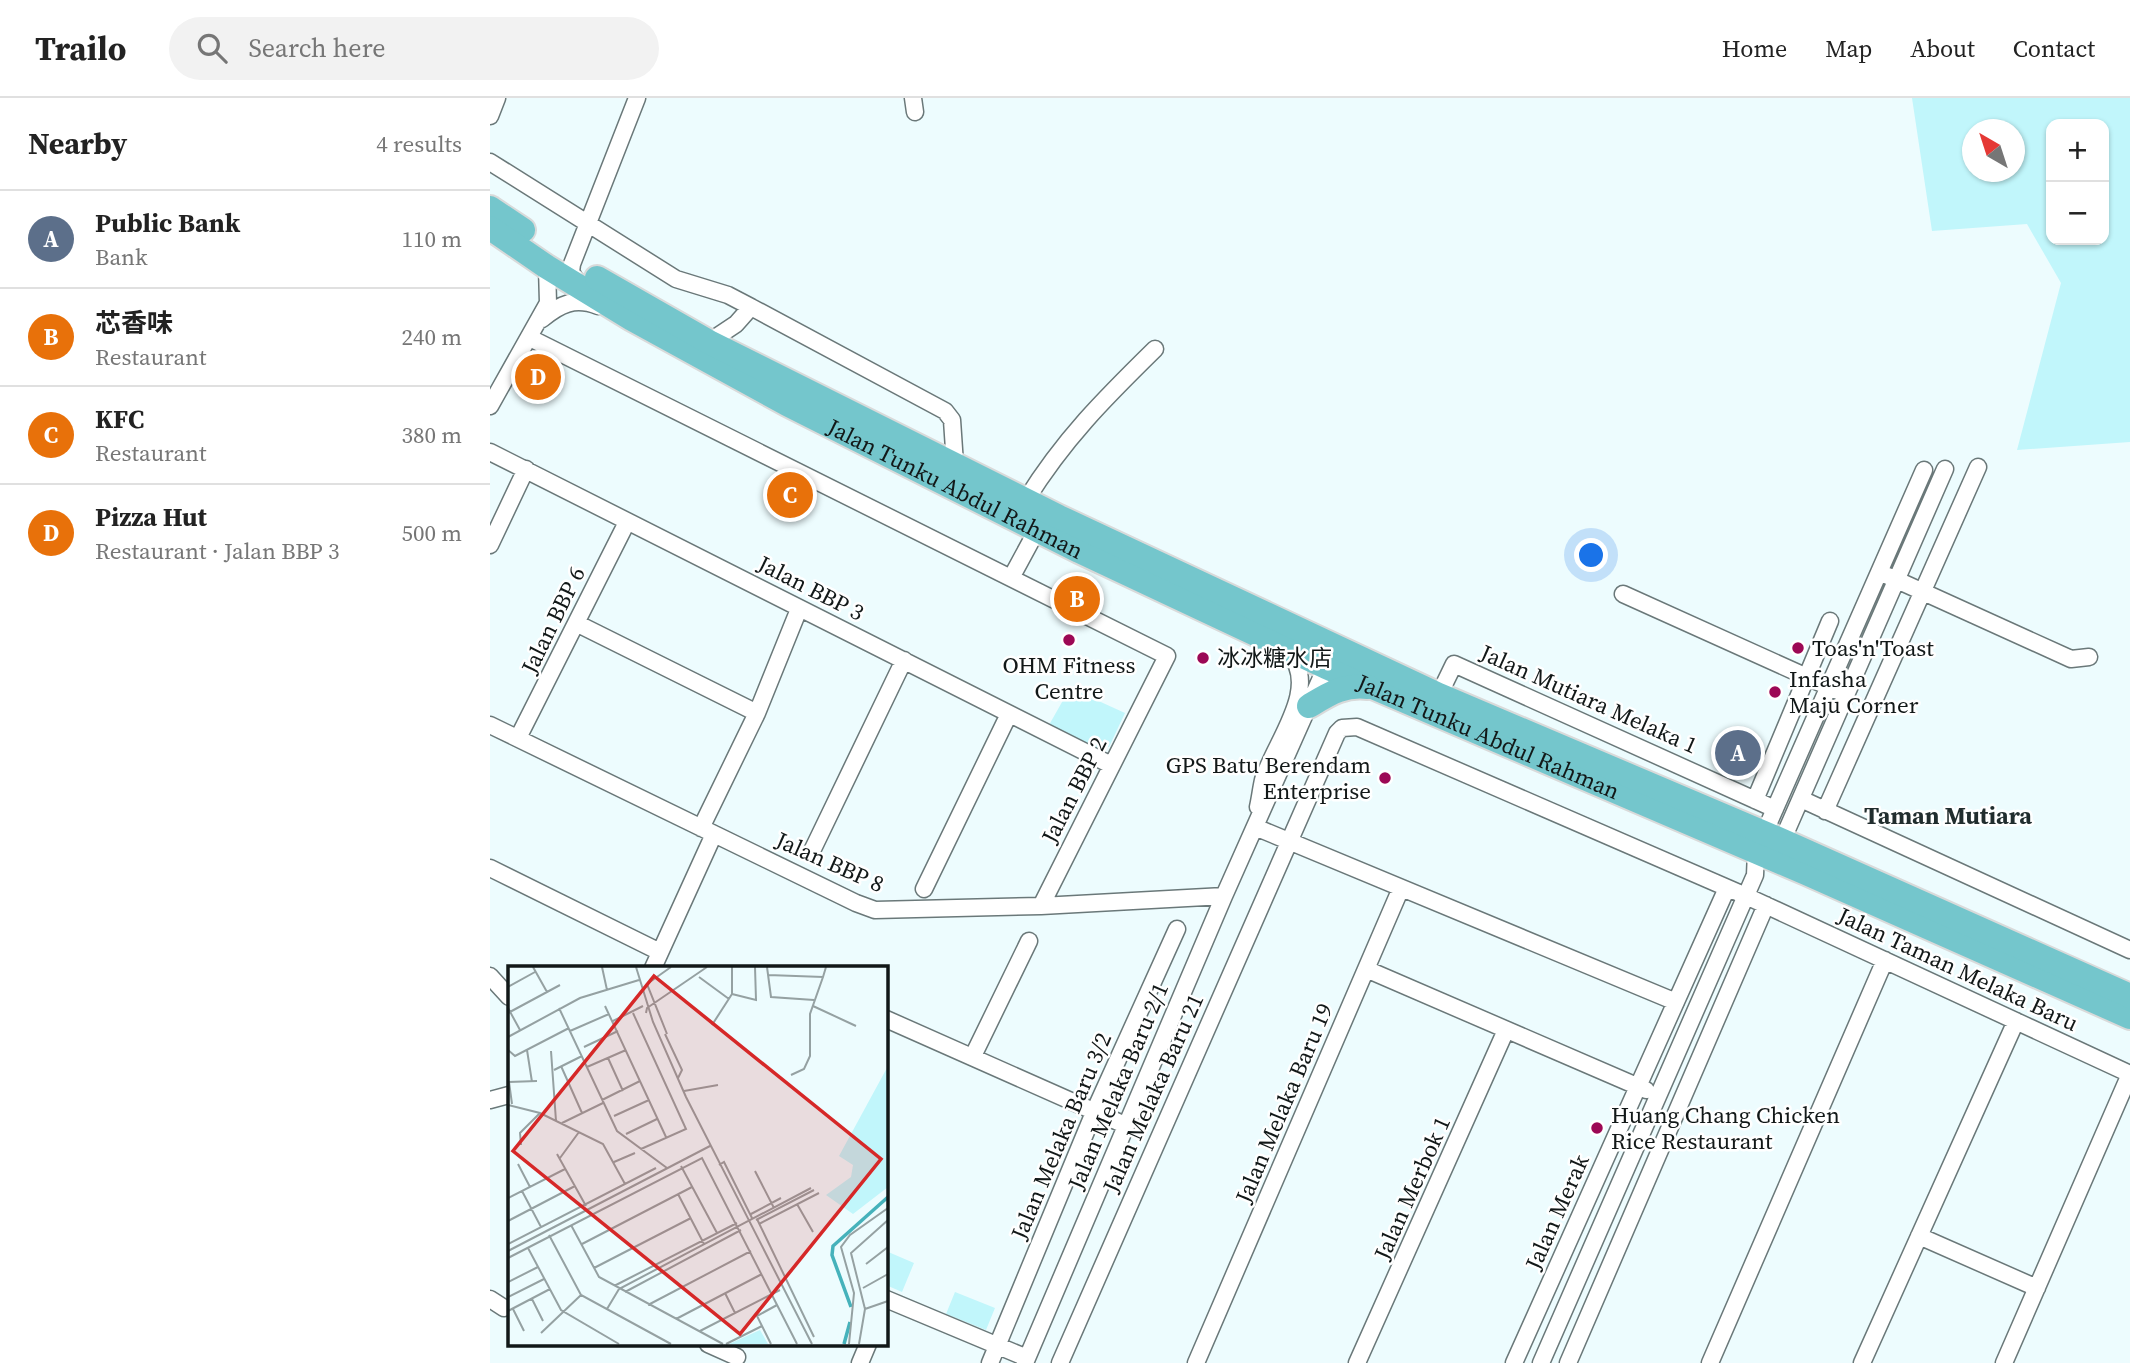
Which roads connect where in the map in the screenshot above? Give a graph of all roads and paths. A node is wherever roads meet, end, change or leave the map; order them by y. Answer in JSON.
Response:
{"nodes":[{"id":1,"x":496,"y":98,"type":"edge"},
{"id":2,"x":637,"y":98,"type":"edge"},
{"id":3,"x":490,"y":116,"type":"edge"},
{"id":4,"x":490,"y":162,"type":"edge"},
{"id":5,"x":490,"y":208,"type":"edge"},
{"id":6,"x":590,"y":225,"type":"junction"},
{"id":7,"x":490,"y":228,"type":"edge"},
{"id":8,"x":572,"y":264,"type":"junction"},
{"id":9,"x":547,"y":267,"type":"junction"},
{"id":10,"x":586,"y":291,"type":"junction"},
{"id":11,"x":751,"y":307,"type":"junction"},
{"id":12,"x":632,"y":319,"type":"junction"},
{"id":13,"x":540,"y":320,"type":"junction"},
{"id":14,"x":530,"y":338,"type":"junction"},
{"id":15,"x":709,"y":342,"type":"junction"},
{"id":16,"x":1155,"y":349,"type":"dead end"},
{"id":17,"x":490,"y":406,"type":"edge"},
{"id":18,"x":490,"y":452,"type":"edge"},
{"id":19,"x":956,"y":464,"type":"junction"},
{"id":20,"x":1978,"y":467,"type":"dead end"},
{"id":21,"x":526,"y":469,"type":"junction"},
{"id":22,"x":1945,"y":469,"type":"dead end"},
{"id":23,"x":1924,"y":470,"type":"dead end"},
{"id":24,"x":1026,"y":500,"type":"junction"},
{"id":25,"x":627,"y":522,"type":"junction"},
{"id":26,"x":1037,"y":530,"type":"junction"},
{"id":27,"x":490,"y":545,"type":"edge"},
{"id":28,"x":1879,"y":572,"type":"junction"},
{"id":29,"x":1011,"y":578,"type":"junction"},
{"id":30,"x":1897,"y":579,"type":"junction"},
{"id":31,"x":1922,"y":591,"type":"junction"},
{"id":32,"x":1623,"y":594,"type":"dead end"},
{"id":33,"x":799,"y":609,"type":"junction"},
{"id":34,"x":1830,"y":621,"type":"dead end"},
{"id":35,"x":578,"y":624,"type":"junction"},
{"id":36,"x":1282,"y":645,"type":"junction"},
{"id":37,"x":1331,"y":656,"type":"junction"},
{"id":38,"x":2089,"y":657,"type":"dead end"},
{"id":39,"x":904,"y":660,"type":"junction"},
{"id":40,"x":1807,"y":677,"type":"junction"},
{"id":41,"x":1829,"y":687,"type":"junction"},
{"id":42,"x":1379,"y":688,"type":"junction"},
{"id":43,"x":1439,"y":695,"type":"junction"},
{"id":44,"x":1847,"y":695,"type":"junction"},
{"id":45,"x":1308,"y":706,"type":"junction"},
{"id":46,"x":757,"y":713,"type":"junction"},
{"id":47,"x":1009,"y":714,"type":"junction"},
{"id":48,"x":490,"y":724,"type":"edge"},
{"id":49,"x":518,"y":738,"type":"junction"},
{"id":50,"x":1111,"y":765,"type":"junction"},
{"id":51,"x":1801,"y":799,"type":"junction"},
{"id":52,"x":1755,"y":800,"type":"junction"},
{"id":53,"x":1775,"y":809,"type":"junction"},
{"id":54,"x":1825,"y":811,"type":"junction"},
{"id":55,"x":1255,"y":827,"type":"junction"},
{"id":56,"x":708,"y":831,"type":"junction"},
{"id":57,"x":1288,"y":841,"type":"junction"},
{"id":58,"x":1766,"y":852,"type":"junction"},
{"id":59,"x":811,"y":853,"type":"dead end"},
{"id":60,"x":490,"y":868,"type":"edge"},
{"id":61,"x":924,"y":888,"type":"dead end"},
{"id":62,"x":1401,"y":888,"type":"junction"},
{"id":63,"x":1727,"y":888,"type":"junction"},
{"id":64,"x":1224,"y":896,"type":"junction"},
{"id":65,"x":1746,"y":896,"type":"junction"},
{"id":66,"x":1766,"y":905,"type":"junction"},
{"id":67,"x":1041,"y":906,"type":"junction"},
{"id":68,"x":1177,"y":929,"type":"dead end"},
{"id":69,"x":1029,"y":941,"type":"dead end"},
{"id":70,"x":2130,"y":950,"type":"edge"},
{"id":71,"x":660,"y":952,"type":"junction"},
{"id":72,"x":1885,"y":960,"type":"junction"},
{"id":73,"x":654,"y":966,"type":"edge"},
{"id":74,"x":1366,"y":969,"type":"junction"},
{"id":75,"x":490,"y":976,"type":"edge"},
{"id":76,"x":508,"y":996,"type":"edge"},
{"id":77,"x":2130,"y":996,"type":"edge"},
{"id":78,"x":1676,"y":1002,"type":"junction"},
{"id":79,"x":2130,"y":1017,"type":"edge"},
{"id":80,"x":887,"y":1019,"type":"edge"},
{"id":81,"x":2016,"y":1021,"type":"junction"},
{"id":82,"x":1506,"y":1030,"type":"junction"},
{"id":83,"x":973,"y":1056,"type":"junction"},
{"id":84,"x":2130,"y":1074,"type":"edge"},
{"id":85,"x":1638,"y":1087,"type":"junction"},
{"id":86,"x":508,"y":1095,"type":"edge"},
{"id":87,"x":1658,"y":1096,"type":"junction"},
{"id":88,"x":490,"y":1100,"type":"edge"},
{"id":89,"x":1095,"y":1110,"type":"junction"},
{"id":90,"x":1125,"y":1125,"type":"junction"},
{"id":91,"x":1619,"y":1184,"type":"junction"},
{"id":92,"x":1641,"y":1194,"type":"junction"},
{"id":93,"x":1919,"y":1236,"type":"junction"},
{"id":94,"x":2037,"y":1288,"type":"junction"},
{"id":95,"x":1547,"y":1289,"type":"junction"},
{"id":96,"x":490,"y":1299,"type":"edge"},
{"id":97,"x":1569,"y":1299,"type":"junction"},
{"id":98,"x":887,"y":1301,"type":"edge"},
{"id":99,"x":504,"y":1308,"type":"dead end"},
{"id":100,"x":1591,"y":1309,"type":"junction"},
{"id":101,"x":998,"y":1345,"type":"junction"},
{"id":102,"x":713,"y":1346,"type":"edge"},
{"id":103,"x":867,"y":1346,"type":"edge"},
{"id":104,"x":738,"y":1355,"type":"edge"},
{"id":105,"x":1026,"y":1361,"type":"edge"},
{"id":106,"x":860,"y":1363,"type":"edge"},
{"id":107,"x":990,"y":1363,"type":"edge"},
{"id":108,"x":1060,"y":1363,"type":"edge"},
{"id":109,"x":1196,"y":1363,"type":"edge"},
{"id":110,"x":1357,"y":1363,"type":"edge"},
{"id":111,"x":1514,"y":1363,"type":"edge"},
{"id":112,"x":1541,"y":1363,"type":"edge"},
{"id":113,"x":1568,"y":1363,"type":"edge"},
{"id":114,"x":1710,"y":1363,"type":"edge"},
{"id":115,"x":1862,"y":1363,"type":"edge"},
{"id":116,"x":2004,"y":1363,"type":"edge"}],
"edges":[{"from":1,"to":3,"type":"street"},
{"from":2,"to":6,"type":"street"},
{"from":4,"to":6,"type":"street"},
{"from":5,"to":8,"type":"main road","name":"Jalan Tunku Abdul Rahman"},
{"from":6,"to":8,"type":"street"},
{"from":6,"to":11,"type":"street"},
{"from":7,"to":9,"type":"main road","name":"Jalan Tunku Abdul Rahman"},
{"from":8,"to":10,"type":"street"},
{"from":8,"to":15,"type":"main road","name":"Jalan Tunku Abdul Rahman"},
{"from":9,"to":10,"type":"main road","name":"Jalan Tunku Abdul Rahman"},
{"from":9,"to":13,"type":"street"},
{"from":10,"to":12,"type":"main road","name":"Jalan Tunku Abdul Rahman"},
{"from":11,"to":15,"type":"street"},
{"from":11,"to":19,"type":"street"},
{"from":12,"to":13,"type":"street"},
{"from":12,"to":26,"type":"main road","name":"Jalan Tunku Abdul Rahman"},
{"from":13,"to":14,"type":"street"},
{"from":14,"to":17,"type":"street"},
{"from":14,"to":29,"type":"street"},
{"from":15,"to":19,"type":"main road","name":"Jalan Tunku Abdul Rahman"},
{"from":16,"to":24,"type":"street"},
{"from":18,"to":21,"type":"street","name":"Jalan BBP 3"},
{"from":19,"to":24,"type":"main road","name":"Jalan Tunku Abdul Rahman"},
{"from":20,"to":31,"type":"street"},
{"from":21,"to":25,"type":"street","name":"Jalan BBP 3"},
{"from":21,"to":27,"type":"street"},
{"from":22,"to":30,"type":"street"},
{"from":23,"to":28,"type":"street"},
{"from":24,"to":37,"type":"main road","name":"Jalan Tunku Abdul Rahman"},
{"from":25,"to":33,"type":"street","name":"Jalan BBP 3"},
{"from":25,"to":35,"type":"street","name":"Jalan BBP 6"},
{"from":26,"to":29,"type":"street"},
{"from":26,"to":36,"type":"main road","name":"Jalan Tunku Abdul Rahman"},
{"from":28,"to":30,"type":"street"},
{"from":28,"to":41,"type":"street"},
{"from":29,"to":50,"type":"street","name":"Jalan BBP 2"},
{"from":30,"to":31,"type":"street"},
{"from":30,"to":44,"type":"street"},
{"from":31,"to":38,"type":"street"},
{"from":31,"to":54,"type":"street"},
{"from":32,"to":40,"type":"street"},
{"from":33,"to":39,"type":"street","name":"Jalan BBP 3"},
{"from":33,"to":46,"type":"street"},
{"from":34,"to":40,"type":"street"},
{"from":35,"to":46,"type":"street"},
{"from":35,"to":49,"type":"street","name":"Jalan BBP 6"},
{"from":36,"to":37,"type":"main road","name":"Jalan Tunku Abdul Rahman"},
{"from":36,"to":55,"type":"street"},
{"from":37,"to":42,"type":"main road","name":"Jalan Tunku Abdul Rahman"},
{"from":37,"to":43,"type":"main road","name":"Jalan Tunku Abdul Rahman"},
{"from":37,"to":45,"type":"street"},
{"from":39,"to":47,"type":"street","name":"Jalan BBP 3"},
{"from":39,"to":59,"type":"street"},
{"from":40,"to":41,"type":"street"},
{"from":40,"to":52,"type":"street"},
{"from":41,"to":44,"type":"street"},
{"from":41,"to":53,"type":"street"},
{"from":42,"to":45,"type":"main road"},
{"from":42,"to":58,"type":"main road","name":"Jalan Tunku Abdul Rahman"},
{"from":43,"to":52,"type":"street","name":"Jalan Mutiara Melaka 1"},
{"from":43,"to":58,"type":"main road","name":"Jalan Tunku Abdul Rahman"},
{"from":44,"to":51,"type":"street"},
{"from":45,"to":55,"type":"street"},
{"from":46,"to":56,"type":"street"},
{"from":47,"to":50,"type":"street","name":"Jalan BBP 3"},
{"from":47,"to":61,"type":"street"},
{"from":48,"to":49,"type":"street","name":"Jalan BBP 8"},
{"from":49,"to":56,"type":"street","name":"Jalan BBP 8"},
{"from":50,"to":67,"type":"street","name":"Jalan BBP 2"},
{"from":51,"to":54,"type":"street"},
{"from":51,"to":58,"type":"street"},
{"from":52,"to":53,"type":"street","name":"Jalan Mutiara Melaka 1"},
{"from":53,"to":58,"type":"street"},
{"from":54,"to":70,"type":"street"},
{"from":55,"to":57,"type":"street"},
{"from":55,"to":64,"type":"street","name":"Jalan Melaka Baru 2/1"},
{"from":56,"to":67,"type":"street","name":"Jalan BBP 8"},
{"from":56,"to":71,"type":"street"},
{"from":57,"to":62,"type":"street"},
{"from":57,"to":63,"type":"street","name":"Jalan Melaka Baru 21"},
{"from":57,"to":108,"type":"street","name":"Jalan Melaka Baru 21"},
{"from":58,"to":65,"type":"street","name":"Jalan Merak"},
{"from":58,"to":77,"type":"main road","name":"Jalan Tunku Abdul Rahman"},
{"from":58,"to":79,"type":"main road","name":"Jalan Tunku Abdul Rahman"},
{"from":60,"to":71,"type":"street"},
{"from":62,"to":74,"type":"street","name":"Jalan Melaka Baru 19"},
{"from":62,"to":78,"type":"street"},
{"from":63,"to":65,"type":"street","name":"Jalan Taman Melaka Baru"},
{"from":63,"to":78,"type":"street","name":"Jalan Merak"},
{"from":64,"to":67,"type":"street","name":"Jalan BBP 8"},
{"from":64,"to":90,"type":"street","name":"Jalan Melaka Baru 2/1"},
{"from":65,"to":66,"type":"street","name":"Jalan Taman Melaka Baru"},
{"from":65,"to":87,"type":"street","name":"Jalan Merak"},
{"from":66,"to":72,"type":"street","name":"Jalan Taman Melaka Baru"},
{"from":66,"to":92,"type":"street"},
{"from":68,"to":89,"type":"street","name":"Jalan Melaka Baru 3/2"},
{"from":69,"to":83,"type":"street"},
{"from":71,"to":73,"type":"street"},
{"from":72,"to":81,"type":"street","name":"Jalan Taman Melaka Baru"},
{"from":72,"to":114,"type":"street"},
{"from":74,"to":82,"type":"street"},
{"from":74,"to":109,"type":"street","name":"Jalan Melaka Baru 19"},
{"from":75,"to":76,"type":"street"},
{"from":78,"to":85,"type":"street","name":"Jalan Merak"},
{"from":80,"to":83,"type":"street"},
{"from":81,"to":84,"type":"street","name":"Jalan Taman Melaka Baru"},
{"from":81,"to":93,"type":"street"},
{"from":82,"to":85,"type":"street"},
{"from":82,"to":110,"type":"street","name":"Jalan Merbok 1"},
{"from":83,"to":89,"type":"street"},
{"from":84,"to":94,"type":"street"},
{"from":85,"to":87,"type":"street"},
{"from":85,"to":95,"type":"street","name":"Jalan Merak"},
{"from":86,"to":88,"type":"street"},
{"from":87,"to":91,"type":"street","name":"Jalan Merak"},
{"from":89,"to":90,"type":"street"},
{"from":89,"to":101,"type":"street","name":"Jalan Melaka Baru 3/2"},
{"from":90,"to":105,"type":"street","name":"Jalan Melaka Baru 2/1"},
{"from":91,"to":92,"type":"street"},
{"from":91,"to":97,"type":"street","name":"Jalan Merak"},
{"from":92,"to":100,"type":"street"},
{"from":93,"to":94,"type":"street"},
{"from":93,"to":115,"type":"street"},
{"from":94,"to":116,"type":"street"},
{"from":95,"to":97,"type":"street"},
{"from":95,"to":111,"type":"street","name":"Jalan Merak"},
{"from":96,"to":99,"type":"street"},
{"from":97,"to":100,"type":"street"},
{"from":97,"to":112,"type":"street","name":"Jalan Merak"},
{"from":98,"to":101,"type":"street"},
{"from":100,"to":113,"type":"street"},
{"from":101,"to":105,"type":"street"},
{"from":101,"to":107,"type":"street","name":"Jalan Melaka Baru 3/2"},
{"from":102,"to":104,"type":"street"},
{"from":103,"to":106,"type":"street"}]}
